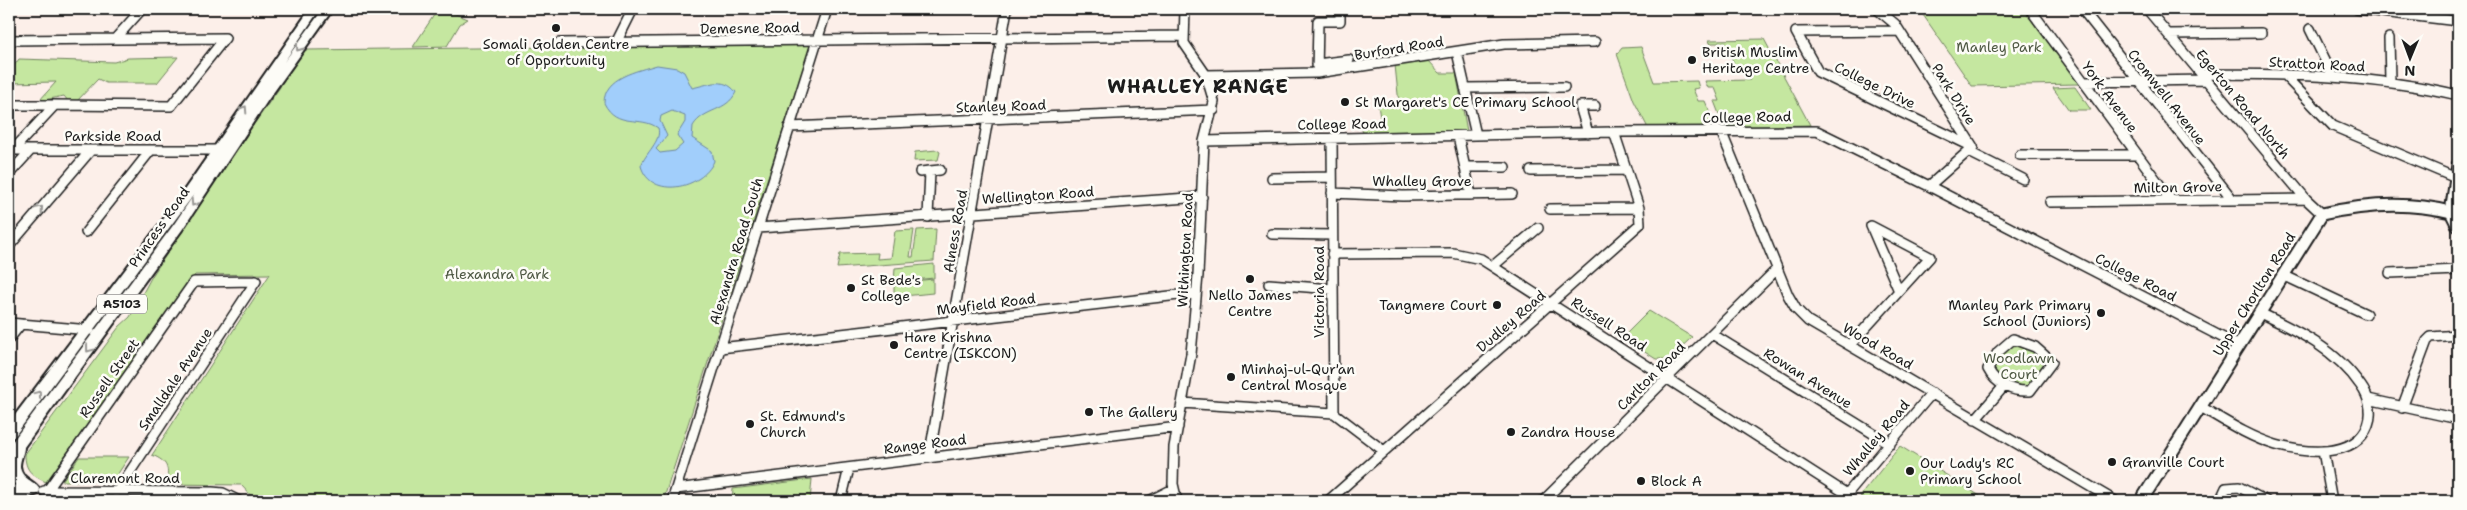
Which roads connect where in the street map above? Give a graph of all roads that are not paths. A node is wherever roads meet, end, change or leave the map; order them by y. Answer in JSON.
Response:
{"nodes":[{"id":1,"x":142,"y":9,"type":"edge"},
{"id":2,"x":315,"y":9,"type":"edge"},
{"id":3,"x":328,"y":9,"type":"edge"},
{"id":4,"x":633,"y":9,"type":"edge"},
{"id":5,"x":827,"y":9,"type":"edge"},
{"id":6,"x":1007,"y":9,"type":"edge"},
{"id":7,"x":1185,"y":9,"type":"edge"},
{"id":8,"x":1340,"y":9,"type":"edge"},
{"id":9,"x":1877,"y":9,"type":"edge"},
{"id":10,"x":2030,"y":9,"type":"edge"},
{"id":11,"x":2082,"y":9,"type":"edge"},
{"id":12,"x":2147,"y":9,"type":"edge"},
{"id":13,"x":2357,"y":9,"type":"edge"},
{"id":14,"x":2452,"y":9,"type":"edge"},
{"id":15,"x":2458,"y":13,"type":"edge"},
{"id":16,"x":2458,"y":20,"type":"edge"},
{"id":17,"x":2310,"y":29,"type":"dead end"},
{"id":18,"x":1899,"y":31,"type":"junction"},
{"id":19,"x":2261,"y":33,"type":"dead end"},
{"id":20,"x":2168,"y":34,"type":"junction"},
{"id":21,"x":1182,"y":36,"type":"junction"},
{"id":22,"x":1002,"y":38,"type":"junction"},
{"id":23,"x":2388,"y":38,"type":"dead end"},
{"id":24,"x":115,"y":39,"type":"junction"},
{"id":25,"x":9,"y":40,"type":"edge"},
{"id":26,"x":817,"y":40,"type":"junction"},
{"id":27,"x":1595,"y":42,"type":"dead end"},
{"id":28,"x":559,"y":43,"type":"dead end"},
{"id":29,"x":616,"y":43,"type":"junction"},
{"id":30,"x":1457,"y":52,"type":"junction"},
{"id":31,"x":1349,"y":60,"type":"dead end"},
{"id":32,"x":1317,"y":68,"type":"junction"},
{"id":33,"x":2283,"y":74,"type":"junction"},
{"id":34,"x":1206,"y":75,"type":"junction"},
{"id":35,"x":2333,"y":76,"type":"junction"},
{"id":36,"x":2204,"y":77,"type":"junction"},
{"id":37,"x":2139,"y":81,"type":"junction"},
{"id":38,"x":2390,"y":81,"type":"junction"},
{"id":39,"x":2084,"y":82,"type":"junction"},
{"id":40,"x":1564,"y":87,"type":"dead end"},
{"id":41,"x":1465,"y":88,"type":"junction"},
{"id":42,"x":2458,"y":95,"type":"edge"},
{"id":43,"x":9,"y":105,"type":"edge"},
{"id":44,"x":55,"y":105,"type":"junction"},
{"id":45,"x":1595,"y":106,"type":"dead end"},
{"id":46,"x":1214,"y":110,"type":"junction"},
{"id":47,"x":988,"y":119,"type":"junction"},
{"id":48,"x":789,"y":127,"type":"junction"},
{"id":49,"x":1721,"y":131,"type":"junction"},
{"id":50,"x":1614,"y":132,"type":"junction"},
{"id":51,"x":1588,"y":133,"type":"junction"},
{"id":52,"x":1476,"y":135,"type":"junction"},
{"id":53,"x":1458,"y":136,"type":"junction"},
{"id":54,"x":1332,"y":138,"type":"junction"},
{"id":55,"x":1204,"y":141,"type":"junction"},
{"id":56,"x":1971,"y":149,"type":"junction"},
{"id":57,"x":11,"y":150,"type":"edge"},
{"id":58,"x":30,"y":150,"type":"junction"},
{"id":59,"x":91,"y":150,"type":"junction"},
{"id":60,"x":151,"y":150,"type":"junction"},
{"id":61,"x":218,"y":150,"type":"junction"},
{"id":62,"x":2137,"y":154,"type":"junction"},
{"id":63,"x":2020,"y":155,"type":"dead end"},
{"id":64,"x":2458,"y":165,"type":"edge"},
{"id":65,"x":1465,"y":167,"type":"junction"},
{"id":66,"x":1505,"y":167,"type":"dead end"},
{"id":67,"x":940,"y":170,"type":"dead end"},
{"id":68,"x":1626,"y":170,"type":"junction"},
{"id":69,"x":930,"y":171,"type":"junction"},
{"id":70,"x":1531,"y":171,"type":"dead end"},
{"id":71,"x":920,"y":172,"type":"dead end"},
{"id":72,"x":9,"y":174,"type":"edge"},
{"id":73,"x":1332,"y":177,"type":"junction"},
{"id":74,"x":1272,"y":178,"type":"dead end"},
{"id":75,"x":2456,"y":178,"type":"junction"},
{"id":76,"x":2023,"y":179,"type":"dead end"},
{"id":77,"x":1929,"y":186,"type":"junction"},
{"id":78,"x":1332,"y":193,"type":"junction"},
{"id":79,"x":1512,"y":194,"type":"dead end"},
{"id":80,"x":1471,"y":195,"type":"junction"},
{"id":81,"x":1202,"y":197,"type":"junction"},
{"id":82,"x":2306,"y":199,"type":"junction"},
{"id":83,"x":2453,"y":199,"type":"junction"},
{"id":84,"x":2171,"y":200,"type":"junction"},
{"id":85,"x":2233,"y":200,"type":"junction"},
{"id":86,"x":2050,"y":202,"type":"dead end"},
{"id":87,"x":2419,"y":204,"type":"junction"},
{"id":88,"x":1640,"y":208,"type":"junction"},
{"id":89,"x":1550,"y":210,"type":"dead end"},
{"id":90,"x":2451,"y":212,"type":"junction"},
{"id":91,"x":973,"y":214,"type":"junction"},
{"id":92,"x":2322,"y":214,"type":"junction"},
{"id":93,"x":928,"y":217,"type":"junction"},
{"id":94,"x":2458,"y":226,"type":"edge"},
{"id":95,"x":758,"y":228,"type":"junction"},
{"id":96,"x":1538,"y":228,"type":"dead end"},
{"id":97,"x":86,"y":232,"type":"dead end"},
{"id":98,"x":1272,"y":234,"type":"dead end"},
{"id":99,"x":1332,"y":235,"type":"junction"},
{"id":100,"x":9,"y":246,"type":"edge"},
{"id":101,"x":1332,"y":254,"type":"junction"},
{"id":102,"x":1493,"y":266,"type":"junction"},
{"id":103,"x":1777,"y":269,"type":"junction"},
{"id":104,"x":2458,"y":270,"type":"edge"},
{"id":105,"x":2390,"y":273,"type":"dead end"},
{"id":106,"x":2283,"y":275,"type":"junction"},
{"id":107,"x":256,"y":281,"type":"joint"},
{"id":108,"x":1269,"y":284,"type":"dead end"},
{"id":109,"x":1332,"y":289,"type":"junction"},
{"id":110,"x":1899,"y":291,"type":"junction"},
{"id":111,"x":1196,"y":293,"type":"junction"},
{"id":112,"x":1551,"y":304,"type":"junction"},
{"id":113,"x":2260,"y":314,"type":"junction"},
{"id":114,"x":2366,"y":314,"type":"dead end"},
{"id":115,"x":954,"y":322,"type":"junction"},
{"id":116,"x":9,"y":323,"type":"edge"},
{"id":117,"x":21,"y":324,"type":"junction"},
{"id":118,"x":86,"y":330,"type":"junction"},
{"id":119,"x":103,"y":330,"type":"junction"},
{"id":120,"x":1712,"y":334,"type":"junction"},
{"id":121,"x":2458,"y":335,"type":"edge"},
{"id":122,"x":9,"y":339,"type":"edge"},
{"id":123,"x":1850,"y":345,"type":"junction"},
{"id":124,"x":2238,"y":346,"type":"junction"},
{"id":125,"x":720,"y":348,"type":"junction"},
{"id":126,"x":1668,"y":379,"type":"junction"},
{"id":127,"x":2005,"y":385,"type":"junction"},
{"id":128,"x":1932,"y":393,"type":"junction"},
{"id":129,"x":2368,"y":399,"type":"junction"},
{"id":130,"x":1182,"y":403,"type":"junction"},
{"id":131,"x":2201,"y":407,"type":"junction"},
{"id":132,"x":2402,"y":408,"type":"junction"},
{"id":133,"x":1334,"y":413,"type":"junction"},
{"id":134,"x":2458,"y":419,"type":"edge"},
{"id":135,"x":1975,"y":420,"type":"junction"},
{"id":136,"x":1178,"y":427,"type":"junction"},
{"id":137,"x":28,"y":431,"type":"junction"},
{"id":138,"x":9,"y":433,"type":"edge"},
{"id":139,"x":1890,"y":444,"type":"junction"},
{"id":140,"x":1384,"y":451,"type":"junction"},
{"id":141,"x":2323,"y":451,"type":"junction"},
{"id":142,"x":9,"y":457,"type":"edge"},
{"id":143,"x":929,"y":458,"type":"junction"},
{"id":144,"x":849,"y":468,"type":"junction"},
{"id":145,"x":676,"y":489,"type":"junction"},
{"id":146,"x":1174,"y":489,"type":"junction"},
{"id":147,"x":9,"y":490,"type":"edge"},
{"id":148,"x":40,"y":491,"type":"junction"},
{"id":149,"x":116,"y":492,"type":"junction"},
{"id":150,"x":158,"y":497,"type":"edge"},
{"id":151,"x":9,"y":498,"type":"edge"},
{"id":152,"x":1844,"y":498,"type":"edge"},
{"id":153,"x":239,"y":501,"type":"edge"},
{"id":154,"x":672,"y":501,"type":"edge"},
{"id":155,"x":841,"y":501,"type":"edge"},
{"id":156,"x":1149,"y":501,"type":"edge"},
{"id":157,"x":1177,"y":501,"type":"edge"},
{"id":158,"x":1328,"y":501,"type":"edge"},
{"id":159,"x":1544,"y":501,"type":"edge"},
{"id":160,"x":2116,"y":501,"type":"edge"},
{"id":161,"x":2141,"y":501,"type":"edge"},
{"id":162,"x":2220,"y":501,"type":"edge"},
{"id":163,"x":2266,"y":501,"type":"edge"},
{"id":164,"x":2332,"y":501,"type":"edge"}],
"edges":[{"from":1,"to":24,"type":"street"},
{"from":61,"to":2,"type":"highway","name":"Princess Road","number":"A5103","one_way":true},
{"from":3,"to":119,"type":"highway","name":"Princess Road","number":"A5103","one_way":true},
{"from":4,"to":29,"type":"street"},
{"from":5,"to":26,"type":"street","name":"Alexandra Road South"},
{"from":6,"to":22,"type":"street","name":"Alness Road"},
{"from":7,"to":21,"type":"street"},
{"from":8,"to":32,"type":"street"},
{"from":9,"to":18,"type":"street","name":"Park Drive"},
{"from":10,"to":39,"type":"street","name":"York Avenue"},
{"from":11,"to":37,"type":"street","name":"Cromwell Avenue"},
{"from":12,"to":20,"type":"street","name":"Egerton Road North"},
{"from":13,"to":16,"type":"street"},
{"from":14,"to":15,"type":"street"},
{"from":17,"to":35,"type":"street"},
{"from":18,"to":56,"type":"street","name":"Park Drive"},
{"from":18,"to":56,"type":"street","name":"College Drive"},
{"from":19,"to":20,"type":"street"},
{"from":20,"to":36,"type":"street","name":"Egerton Road North"},
{"from":21,"to":22,"type":"street","name":"Demesne Road"},
{"from":21,"to":34,"type":"street","name":"Withington Road"},
{"from":22,"to":26,"type":"street","name":"Demesne Road"},
{"from":22,"to":47,"type":"street","name":"Alness Road"},
{"from":23,"to":38,"type":"street"},
{"from":24,"to":25,"type":"street"},
{"from":24,"to":44,"type":"street"},
{"from":26,"to":29,"type":"street","name":"Demesne Road"},
{"from":26,"to":48,"type":"street","name":"Alexandra Road South"},
{"from":27,"to":30,"type":"street","name":"Burford Road"},
{"from":28,"to":29,"type":"street","name":"Demesne Road"},
{"from":30,"to":32,"type":"street","name":"Burford Road"},
{"from":30,"to":41,"type":"street"},
{"from":31,"to":32,"type":"street"},
{"from":32,"to":34,"type":"street","name":"Burford Road"},
{"from":33,"to":35,"type":"street","name":"Stratton Road"},
{"from":33,"to":36,"type":"street","name":"Stratton Road"},
{"from":33,"to":75,"type":"street"},
{"from":34,"to":46,"type":"street","name":"Withington Road"},
{"from":35,"to":38,"type":"street","name":"Stratton Road"},
{"from":36,"to":37,"type":"street","name":"Stratton Road"},
{"from":36,"to":82,"type":"street","name":"Egerton Road North"},
{"from":37,"to":39,"type":"street","name":"Stratton Road"},
{"from":37,"to":85,"type":"street","name":"Cromwell Avenue"},
{"from":38,"to":42,"type":"street","name":"Stratton Road"},
{"from":39,"to":62,"type":"street","name":"York Avenue"},
{"from":40,"to":41,"type":"street"},
{"from":41,"to":52,"type":"street"},
{"from":43,"to":44,"type":"street"},
{"from":44,"to":57,"type":"street"},
{"from":45,"to":51,"type":"street"},
{"from":46,"to":47,"type":"street","name":"Stanley Road"},
{"from":46,"to":55,"type":"street","name":"Withington Road"},
{"from":47,"to":48,"type":"street","name":"Stanley Road"},
{"from":47,"to":91,"type":"street","name":"Alness Road"},
{"from":48,"to":95,"type":"street","name":"Alexandra Road South"},
{"from":49,"to":50,"type":"street","name":"College Road"},
{"from":49,"to":77,"type":"street","name":"College Road"},
{"from":49,"to":103,"type":"street","name":"Wood Road"},
{"from":50,"to":51,"type":"street","name":"College Road"},
{"from":50,"to":68,"type":"street"},
{"from":51,"to":52,"type":"street","name":"College Road"},
{"from":52,"to":53,"type":"street","name":"College Road"},
{"from":53,"to":54,"type":"street","name":"College Road"},
{"from":53,"to":65,"type":"street"},
{"from":54,"to":55,"type":"street","name":"College Road"},
{"from":54,"to":73,"type":"street","name":"Victoria Road"},
{"from":55,"to":81,"type":"street","name":"Withington Road"},
{"from":56,"to":76,"type":"street"},
{"from":56,"to":77,"type":"street"},
{"from":57,"to":58,"type":"street","name":"Parkside Road"},
{"from":58,"to":59,"type":"street","name":"Parkside Road"},
{"from":58,"to":72,"type":"street"},
{"from":59,"to":60,"type":"street","name":"Parkside Road"},
{"from":100,"to":59,"type":"street","one_way":true},
{"from":60,"to":61,"type":"street","name":"Parkside Road"},
{"from":60,"to":97,"type":"street"},
{"from":61,"to":118,"type":"highway","name":"Princess Road","number":"A5103"},
{"from":62,"to":63,"type":"street"},
{"from":62,"to":84,"type":"street","name":"York Avenue"},
{"from":64,"to":75,"type":"main road"},
{"from":65,"to":66,"type":"street"},
{"from":65,"to":80,"type":"street"},
{"from":67,"to":69,"type":"street"},
{"from":68,"to":70,"type":"street"},
{"from":68,"to":88,"type":"street"},
{"from":69,"to":71,"type":"street"},
{"from":69,"to":93,"type":"street"},
{"from":73,"to":74,"type":"street"},
{"from":73,"to":78,"type":"street","name":"Victoria Road"},
{"from":75,"to":83,"type":"main road"},
{"from":77,"to":124,"type":"street","name":"College Road"},
{"from":78,"to":80,"type":"street","name":"Whalley Grove"},
{"from":78,"to":99,"type":"street","name":"Victoria Road"},
{"from":79,"to":80,"type":"street","name":"Whalley Grove"},
{"from":81,"to":91,"type":"street","name":"Wellington Road"},
{"from":81,"to":111,"type":"street","name":"Withington Road"},
{"from":82,"to":85,"type":"street","name":"Milton Grove"},
{"from":82,"to":92,"type":"street","name":"Egerton Road North"},
{"from":83,"to":87,"type":"main road"},
{"from":83,"to":90,"type":"main road"},
{"from":84,"to":85,"type":"street","name":"Milton Grove"},
{"from":84,"to":86,"type":"street","name":"Milton Grove"},
{"from":87,"to":90,"type":"main road"},
{"from":87,"to":92,"type":"main road"},
{"from":88,"to":89,"type":"street"},
{"from":88,"to":112,"type":"street","name":"Dudley Road"},
{"from":90,"to":94,"type":"main road"},
{"from":91,"to":93,"type":"street","name":"Wellington Road"},
{"from":91,"to":115,"type":"street","name":"Alness Road"},
{"from":92,"to":106,"type":"main road","name":"Upper Chorlton Road"},
{"from":93,"to":95,"type":"street","name":"Wellington Road"},
{"from":95,"to":125,"type":"street","name":"Alexandra Road South"},
{"from":96,"to":102,"type":"street"},
{"from":98,"to":99,"type":"street"},
{"from":99,"to":101,"type":"street","name":"Victoria Road"},
{"from":101,"to":102,"type":"street","name":"Russell Road"},
{"from":101,"to":109,"type":"street","name":"Victoria Road"},
{"from":102,"to":112,"type":"street","name":"Russell Road"},
{"from":103,"to":120,"type":"street","name":"Carlton Road"},
{"from":103,"to":123,"type":"street","name":"Wood Road"},
{"from":104,"to":105,"type":"street"},
{"from":106,"to":113,"type":"main road","name":"Upper Chorlton Road"},
{"from":106,"to":114,"type":"street"},
{"from":107,"to":148,"type":"street","name":"Russell Street"},
{"from":107,"to":149,"type":"street","name":"Smalldale Avenue"},
{"from":108,"to":109,"type":"street"},
{"from":109,"to":133,"type":"street","name":"Victoria Road"},
{"from":110,"to":110,"type":"street"},
{"from":110,"to":123,"type":"street"},
{"from":111,"to":115,"type":"street","name":"Mayfield Road"},
{"from":111,"to":130,"type":"street","name":"Withington Road"},
{"from":112,"to":126,"type":"street","name":"Russell Road"},
{"from":112,"to":140,"type":"street","name":"Dudley Road"},
{"from":113,"to":124,"type":"main road","name":"Upper Chorlton Road"},
{"from":113,"to":129,"type":"street"},
{"from":115,"to":125,"type":"street","name":"Mayfield Road"},
{"from":115,"to":143,"type":"street","name":"Alness Road"},
{"from":116,"to":117,"type":"street"},
{"from":117,"to":118,"type":"street"},
{"from":117,"to":122,"type":"street"},
{"from":118,"to":119,"type":"street"},
{"from":138,"to":118,"type":"highway","name":"Princess Road","number":"A5103","one_way":true},
{"from":119,"to":137,"type":"highway","name":"Princess Road","number":"A5103","one_way":true},
{"from":120,"to":126,"type":"street","name":"Carlton Road"},
{"from":120,"to":139,"type":"street","name":"Rowan Avenue"},
{"from":121,"to":132,"type":"street"},
{"from":123,"to":128,"type":"street","name":"Wood Road"},
{"from":124,"to":131,"type":"main road","name":"Upper Chorlton Road"},
{"from":125,"to":145,"type":"street","name":"Alexandra Road South"},
{"from":126,"to":152,"type":"street","name":"Russell Road"},
{"from":126,"to":159,"type":"street","name":"Carlton Road"},
{"from":127,"to":127,"type":"street"},
{"from":127,"to":135,"type":"street"},
{"from":128,"to":135,"type":"street","name":"Wood Road"},
{"from":128,"to":139,"type":"street","name":"Whalley Road"},
{"from":129,"to":132,"type":"street"},
{"from":129,"to":141,"type":"street"},
{"from":130,"to":133,"type":"street"},
{"from":130,"to":136,"type":"street","name":"Withington Road"},
{"from":131,"to":141,"type":"street"},
{"from":131,"to":161,"type":"main road","name":"Upper Chorlton Road"},
{"from":132,"to":134,"type":"street"},
{"from":133,"to":140,"type":"street"},
{"from":135,"to":160,"type":"street","name":"Wood Road"},
{"from":136,"to":143,"type":"street","name":"Range Road"},
{"from":136,"to":146,"type":"street","name":"Withington Road"},
{"from":137,"to":142,"type":"highway","name":"Princess Road","number":"A5103"},
{"from":137,"to":148,"type":"highway"},
{"from":139,"to":152,"type":"street","name":"Whalley Road"},
{"from":140,"to":158,"type":"street","name":"Dudley Road"},
{"from":141,"to":164,"type":"street"},
{"from":143,"to":144,"type":"street","name":"Range Road"},
{"from":144,"to":145,"type":"street","name":"Range Road"},
{"from":144,"to":155,"type":"street"},
{"from":145,"to":154,"type":"street","name":"Alexandra Road South"},
{"from":146,"to":156,"type":"street"},
{"from":146,"to":157,"type":"street","name":"Withington Road"},
{"from":147,"to":148,"type":"street","name":"Claremont Road"},
{"from":148,"to":149,"type":"street","name":"Claremont Road"},
{"from":148,"to":151,"type":"highway"},
{"from":149,"to":150,"type":"street","name":"Claremont Road"},
{"from":150,"to":153,"type":"street","name":"Claremont Road"},
{"from":162,"to":163,"type":"street"}]}
